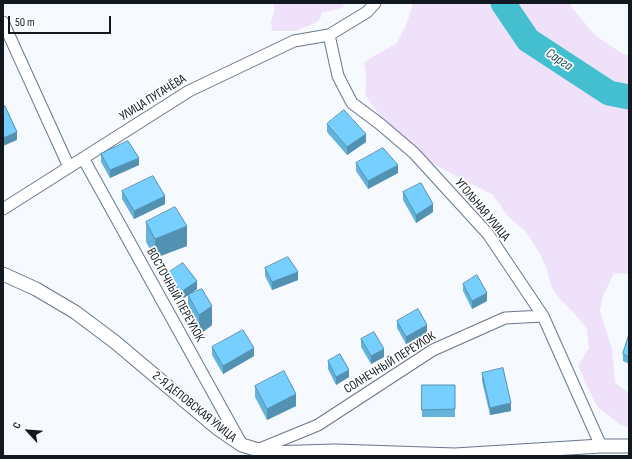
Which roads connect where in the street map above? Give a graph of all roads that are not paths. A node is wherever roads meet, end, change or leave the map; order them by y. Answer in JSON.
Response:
{"nodes":[{"id":1,"x":375,"y":3,"type":"edge"},
{"id":2,"x":3,"y":22,"type":"edge"},
{"id":3,"x":329,"y":34,"type":"junction"},
{"id":4,"x":83,"y":158,"type":"junction"},
{"id":5,"x":69,"y":167,"type":"junction"},
{"id":6,"x":3,"y":209,"type":"edge"},
{"id":7,"x":3,"y":274,"type":"edge"},
{"id":8,"x":543,"y":316,"type":"junction"},
{"id":9,"x":242,"y":446,"type":"junction"},
{"id":10,"x":601,"y":446,"type":"junction"},
{"id":11,"x":629,"y":446,"type":"edge"},
{"id":12,"x":257,"y":450,"type":"junction"},
{"id":13,"x":627,"y":456,"type":"edge"}],
"edges":[{"from":1,"to":3,"type":"street","name":"УЛИЦА ПУГАЧЁВА"},
{"from":2,"to":5,"type":"street"},
{"from":3,"to":4,"type":"street","name":"УЛИЦА ПУГАЧЁВА"},
{"from":3,"to":8,"type":"street","name":"УГОЛЬНАЯ УЛИЦА"},
{"from":4,"to":5,"type":"street","name":"УЛИЦА ПУГАЧЁВА"},
{"from":4,"to":9,"type":"street","name":"ВОСТОЧНЫЙ ПЕРЕУЛОК"},
{"from":5,"to":6,"type":"street","name":"УЛИЦА ПУГАЧЁВА"},
{"from":7,"to":9,"type":"street","name":"2-Я ДЕПОВСКАЯ УЛИЦА"},
{"from":8,"to":10,"type":"street","name":"УГОЛЬНАЯ УЛИЦА"},
{"from":8,"to":12,"type":"street","name":"СОЛНЕЧНЫЙ ПЕРЕУЛОК"},
{"from":9,"to":12,"type":"street","name":"2-Я ДЕПОВСКАЯ УЛИЦА"},
{"from":10,"to":11,"type":"street","name":"2-Я ДЕПОВСКАЯ УЛИЦА"},
{"from":10,"to":12,"type":"street","name":"2-Я ДЕПОВСКАЯ УЛИЦА"},
{"from":10,"to":13,"type":"street"}]}
